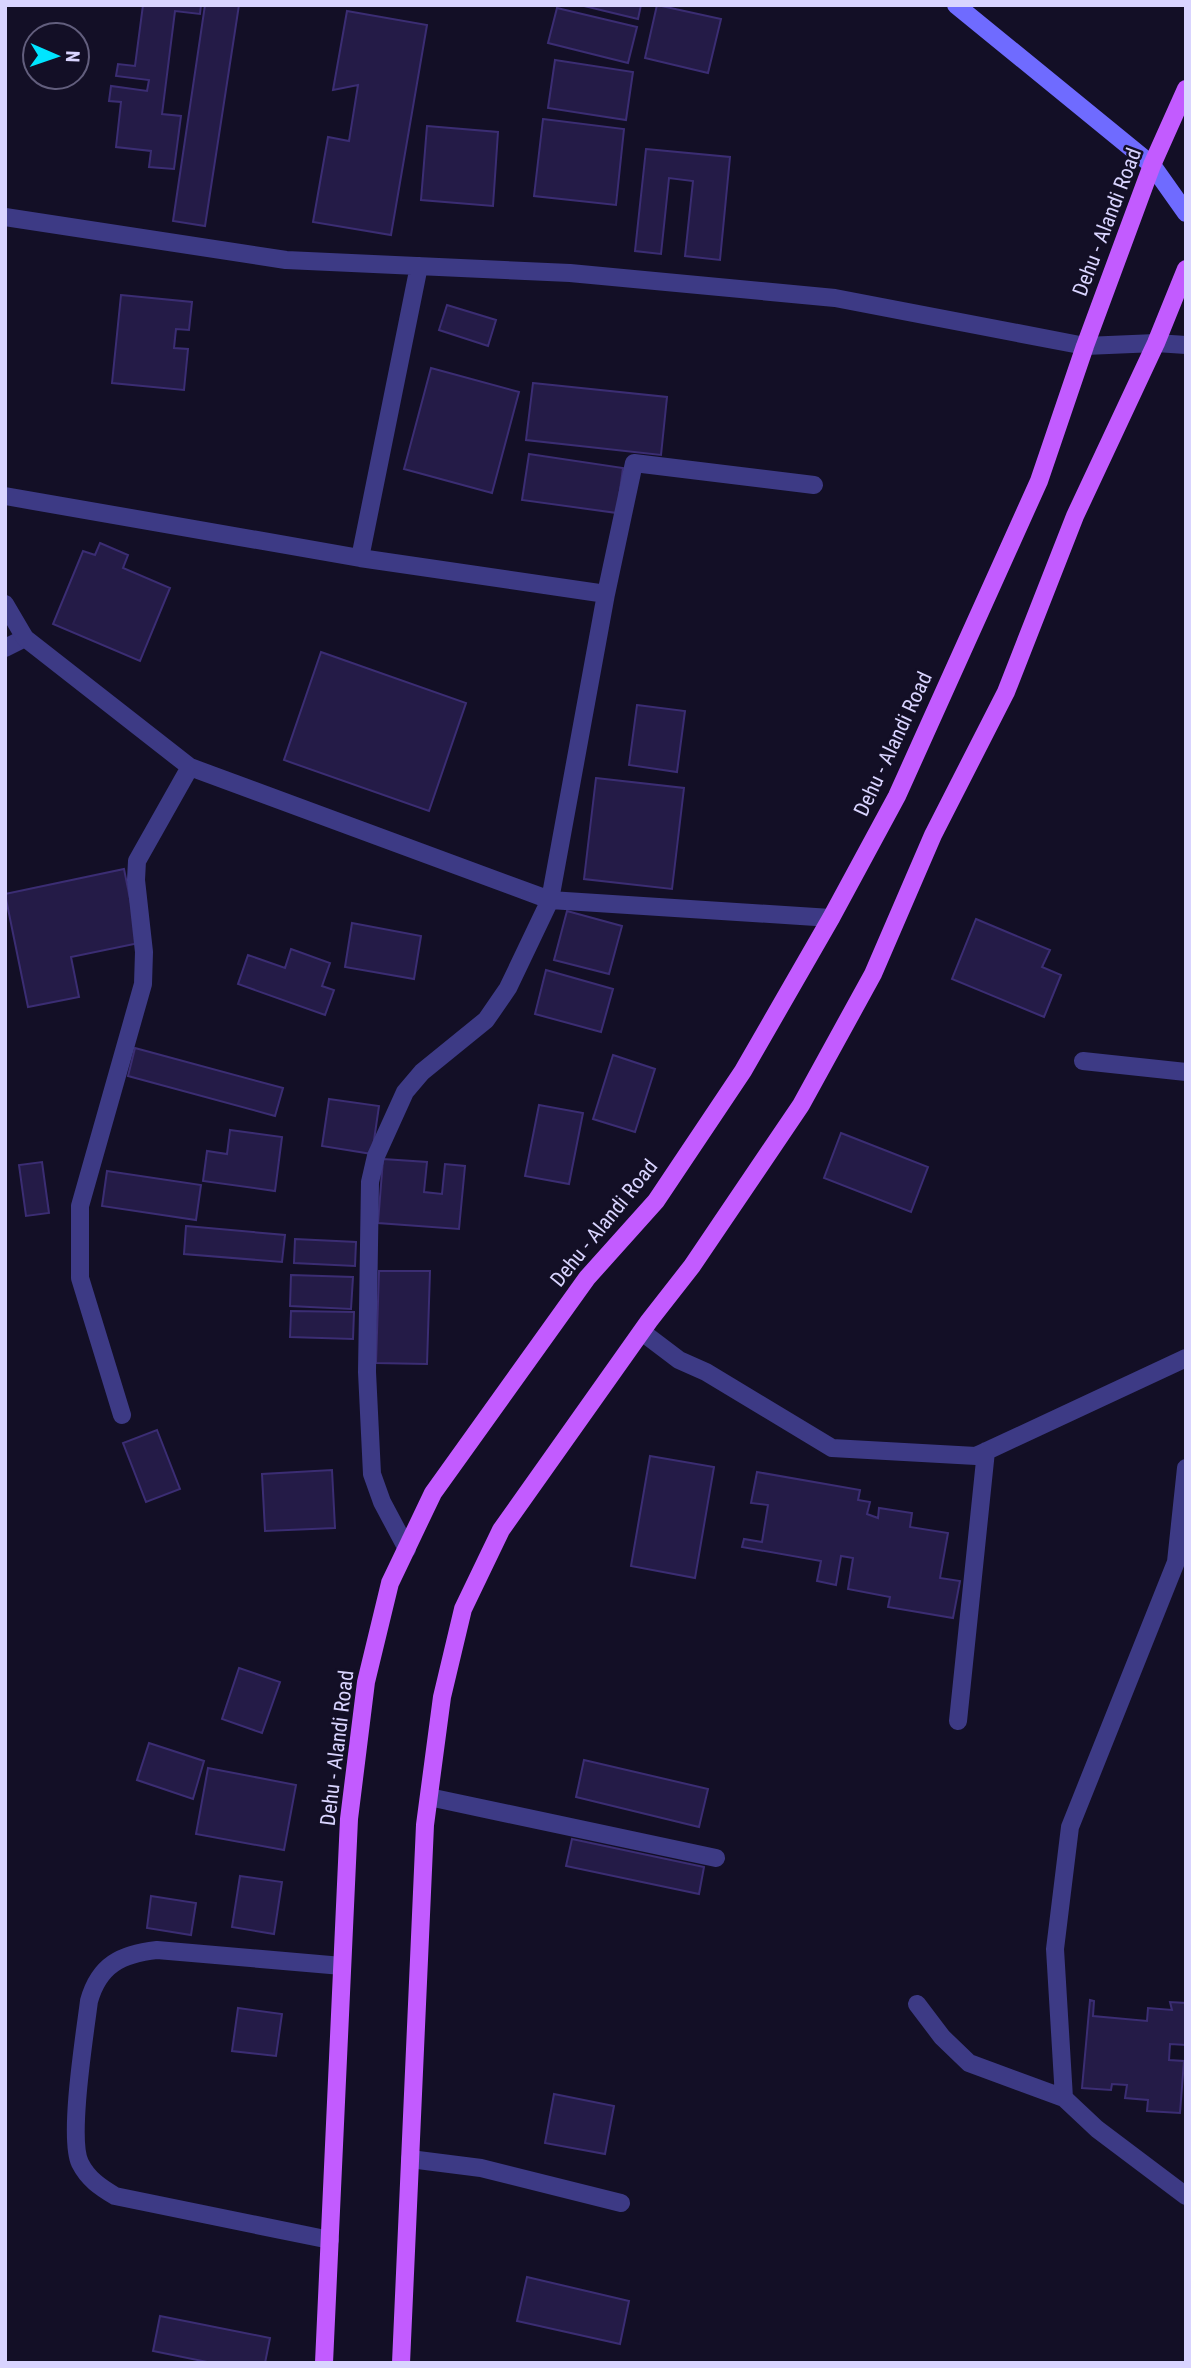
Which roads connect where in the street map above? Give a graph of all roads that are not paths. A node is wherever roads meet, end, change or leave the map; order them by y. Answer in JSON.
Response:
{"nodes":[{"id":1,"x":956,"y":5,"type":"edge"},
{"id":2,"x":1186,"y":89,"type":"edge"},
{"id":3,"x":1152,"y":165,"type":"junction"},
{"id":4,"x":1186,"y":213,"type":"edge"},
{"id":5,"x":5,"y":218,"type":"edge"},
{"id":6,"x":419,"y":266,"type":"junction"},
{"id":7,"x":1186,"y":269,"type":"edge"},
{"id":8,"x":1156,"y":344,"type":"junction"},
{"id":9,"x":1186,"y":345,"type":"edge"},
{"id":10,"x":1085,"y":346,"type":"junction"},
{"id":11,"x":814,"y":485,"type":"dead end"},
{"id":12,"x":5,"y":496,"type":"edge"},
{"id":13,"x":360,"y":558,"type":"junction"},
{"id":14,"x":606,"y":594,"type":"junction"},
{"id":15,"x":5,"y":604,"type":"edge"},
{"id":16,"x":25,"y":638,"type":"junction"},
{"id":17,"x":5,"y":648,"type":"edge"},
{"id":18,"x":190,"y":767,"type":"junction"},
{"id":19,"x":550,"y":900,"type":"junction"},
{"id":20,"x":831,"y":918,"type":"junction"},
{"id":21,"x":1083,"y":1060,"type":"dead end"},
{"id":22,"x":1186,"y":1072,"type":"edge"},
{"id":23,"x":642,"y":1332,"type":"junction"},
{"id":24,"x":1186,"y":1358,"type":"edge"},
{"id":25,"x":122,"y":1415,"type":"dead end"},
{"id":26,"x":986,"y":1451,"type":"junction"},
{"id":27,"x":1186,"y":1468,"type":"edge"},
{"id":28,"x":407,"y":1549,"type":"junction"},
{"id":29,"x":958,"y":1721,"type":"dead end"},
{"id":30,"x":429,"y":1797,"type":"junction"},
{"id":31,"x":716,"y":1858,"type":"dead end"},
{"id":32,"x":342,"y":1966,"type":"junction"},
{"id":33,"x":917,"y":2004,"type":"dead end"},
{"id":34,"x":1064,"y":2098,"type":"junction"},
{"id":35,"x":410,"y":2160,"type":"junction"},
{"id":36,"x":1186,"y":2196,"type":"edge"},
{"id":37,"x":621,"y":2203,"type":"dead end"},
{"id":38,"x":330,"y":2240,"type":"junction"},
{"id":39,"x":324,"y":2363,"type":"edge"},
{"id":40,"x":401,"y":2363,"type":"edge"}],
"edges":[{"from":1,"to":3,"type":"main road"},
{"from":2,"to":3,"type":"main road","name":"Dehu - Alandi Road"},
{"from":3,"to":4,"type":"main road"},
{"from":3,"to":10,"type":"main road","name":"Dehu - Alandi Road"},
{"from":5,"to":6,"type":"street"},
{"from":6,"to":10,"type":"street"},
{"from":6,"to":13,"type":"street"},
{"from":7,"to":8,"type":"main road"},
{"from":8,"to":9,"type":"street"},
{"from":8,"to":10,"type":"street"},
{"from":8,"to":23,"type":"main road"},
{"from":10,"to":20,"type":"main road","name":"Dehu - Alandi Road"},
{"from":11,"to":14,"type":"street"},
{"from":12,"to":13,"type":"street"},
{"from":13,"to":14,"type":"street"},
{"from":14,"to":19,"type":"street"},
{"from":15,"to":16,"type":"street"},
{"from":16,"to":17,"type":"street"},
{"from":16,"to":18,"type":"street"},
{"from":18,"to":19,"type":"street"},
{"from":18,"to":25,"type":"street"},
{"from":19,"to":20,"type":"street"},
{"from":19,"to":28,"type":"street"},
{"from":20,"to":28,"type":"main road","name":"Dehu - Alandi Road"},
{"from":21,"to":22,"type":"street"},
{"from":23,"to":26,"type":"street"},
{"from":23,"to":30,"type":"main road"},
{"from":24,"to":26,"type":"street"},
{"from":26,"to":29,"type":"street"},
{"from":27,"to":34,"type":"street"},
{"from":28,"to":32,"type":"main road","name":"Dehu - Alandi Road"},
{"from":30,"to":31,"type":"street"},
{"from":30,"to":35,"type":"main road"},
{"from":32,"to":38,"type":"main road","name":"Dehu - Alandi Road"},
{"from":32,"to":38,"type":"street"},
{"from":33,"to":34,"type":"street"},
{"from":34,"to":36,"type":"street"},
{"from":35,"to":37,"type":"street"},
{"from":35,"to":40,"type":"main road"},
{"from":38,"to":39,"type":"main road","name":"Dehu - Alandi Road"}]}
